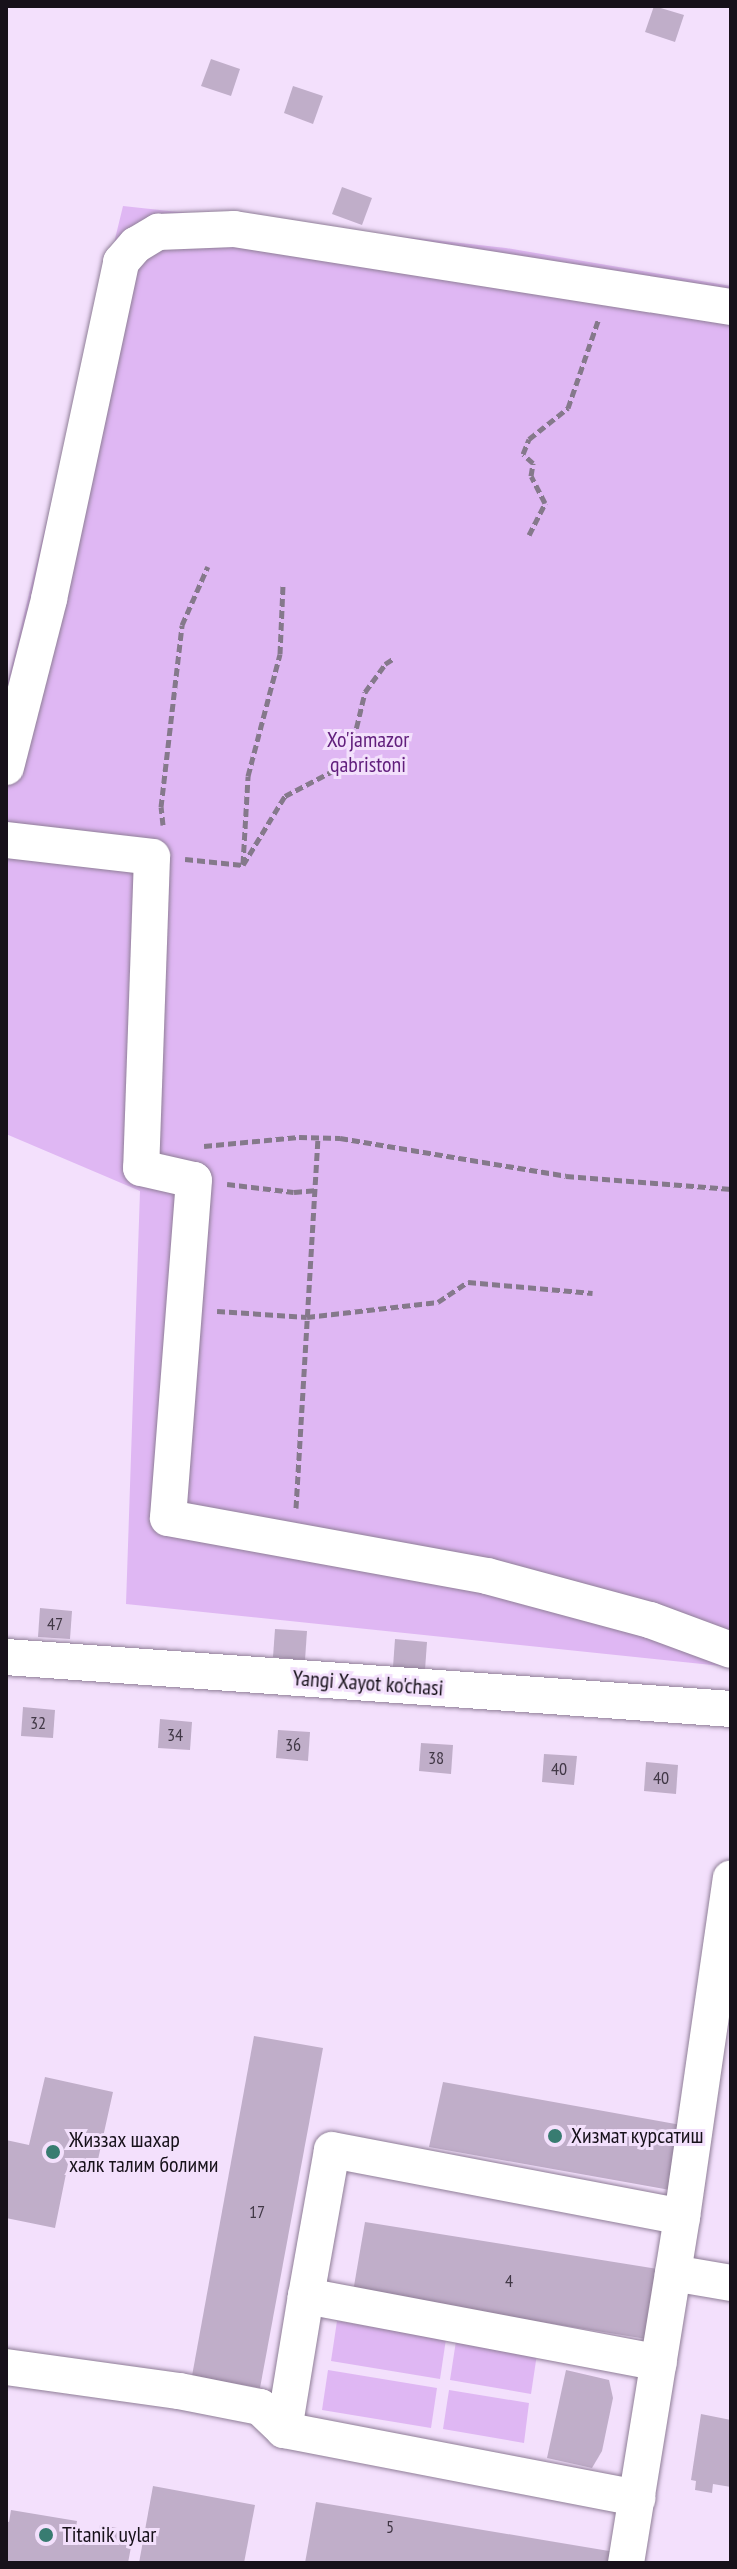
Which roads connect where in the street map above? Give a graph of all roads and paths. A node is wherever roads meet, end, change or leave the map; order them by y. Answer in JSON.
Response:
{"nodes":[{"id":1,"x":611,"y":287,"type":"junction"},
{"id":2,"x":731,"y":307,"type":"edge"},
{"id":3,"x":529,"y":535,"type":"dead end"},
{"id":4,"x":208,"y":566,"type":"dead end"},
{"id":5,"x":283,"y":586,"type":"dead end"},
{"id":6,"x":393,"y":659,"type":"dead end"},
{"id":7,"x":6,"y":767,"type":"edge"},
{"id":8,"x":6,"y":840,"type":"edge"},
{"id":9,"x":159,"y":857,"type":"junction"},
{"id":10,"x":243,"y":865,"type":"junction"},
{"id":11,"x":318,"y":1139,"type":"junction"},
{"id":12,"x":194,"y":1180,"type":"junction"},
{"id":13,"x":731,"y":1189,"type":"edge"},
{"id":14,"x":315,"y":1190,"type":"junction"},
{"id":15,"x":593,"y":1293,"type":"dead end"},
{"id":16,"x":184,"y":1308,"type":"junction"},
{"id":17,"x":307,"y":1317,"type":"junction"},
{"id":18,"x":294,"y":1541,"type":"junction"},
{"id":19,"x":731,"y":1650,"type":"edge"},
{"id":20,"x":6,"y":1657,"type":"edge"},
{"id":21,"x":731,"y":1709,"type":"edge"},
{"id":22,"x":731,"y":1879,"type":"edge"},
{"id":23,"x":719,"y":2053,"type":"edge"},
{"id":24,"x":682,"y":2217,"type":"junction"},
{"id":25,"x":673,"y":2273,"type":"junction"},
{"id":26,"x":731,"y":2283,"type":"edge"},
{"id":27,"x":306,"y":2296,"type":"junction"},
{"id":28,"x":659,"y":2363,"type":"junction"},
{"id":29,"x":6,"y":2367,"type":"edge"},
{"id":30,"x":284,"y":2430,"type":"junction"},
{"id":31,"x":638,"y":2498,"type":"junction"},
{"id":32,"x":626,"y":2563,"type":"edge"}],
"edges":[{"from":1,"to":2,"type":"street"},
{"from":1,"to":3,"type":"path"},
{"from":1,"to":7,"type":"street"},
{"from":4,"to":9,"type":"path"},
{"from":5,"to":10,"type":"path"},
{"from":6,"to":10,"type":"path"},
{"from":8,"to":9,"type":"street"},
{"from":9,"to":10,"type":"path"},
{"from":9,"to":12,"type":"street"},
{"from":11,"to":12,"type":"path"},
{"from":11,"to":13,"type":"path"},
{"from":11,"to":14,"type":"path"},
{"from":12,"to":14,"type":"path"},
{"from":12,"to":16,"type":"street"},
{"from":14,"to":17,"type":"path"},
{"from":15,"to":17,"type":"path"},
{"from":16,"to":17,"type":"path"},
{"from":16,"to":18,"type":"street"},
{"from":17,"to":18,"type":"path"},
{"from":18,"to":19,"type":"street"},
{"from":20,"to":21,"type":"street","name":"Yangi Xayot ko'chasi"},
{"from":22,"to":23,"type":"street"},
{"from":23,"to":24,"type":"street"},
{"from":24,"to":25,"type":"street"},
{"from":24,"to":27,"type":"street"},
{"from":25,"to":26,"type":"street"},
{"from":25,"to":28,"type":"street"},
{"from":27,"to":28,"type":"street"},
{"from":27,"to":30,"type":"street"},
{"from":28,"to":31,"type":"street"},
{"from":29,"to":30,"type":"street"},
{"from":30,"to":31,"type":"street"},
{"from":31,"to":32,"type":"street"}]}
